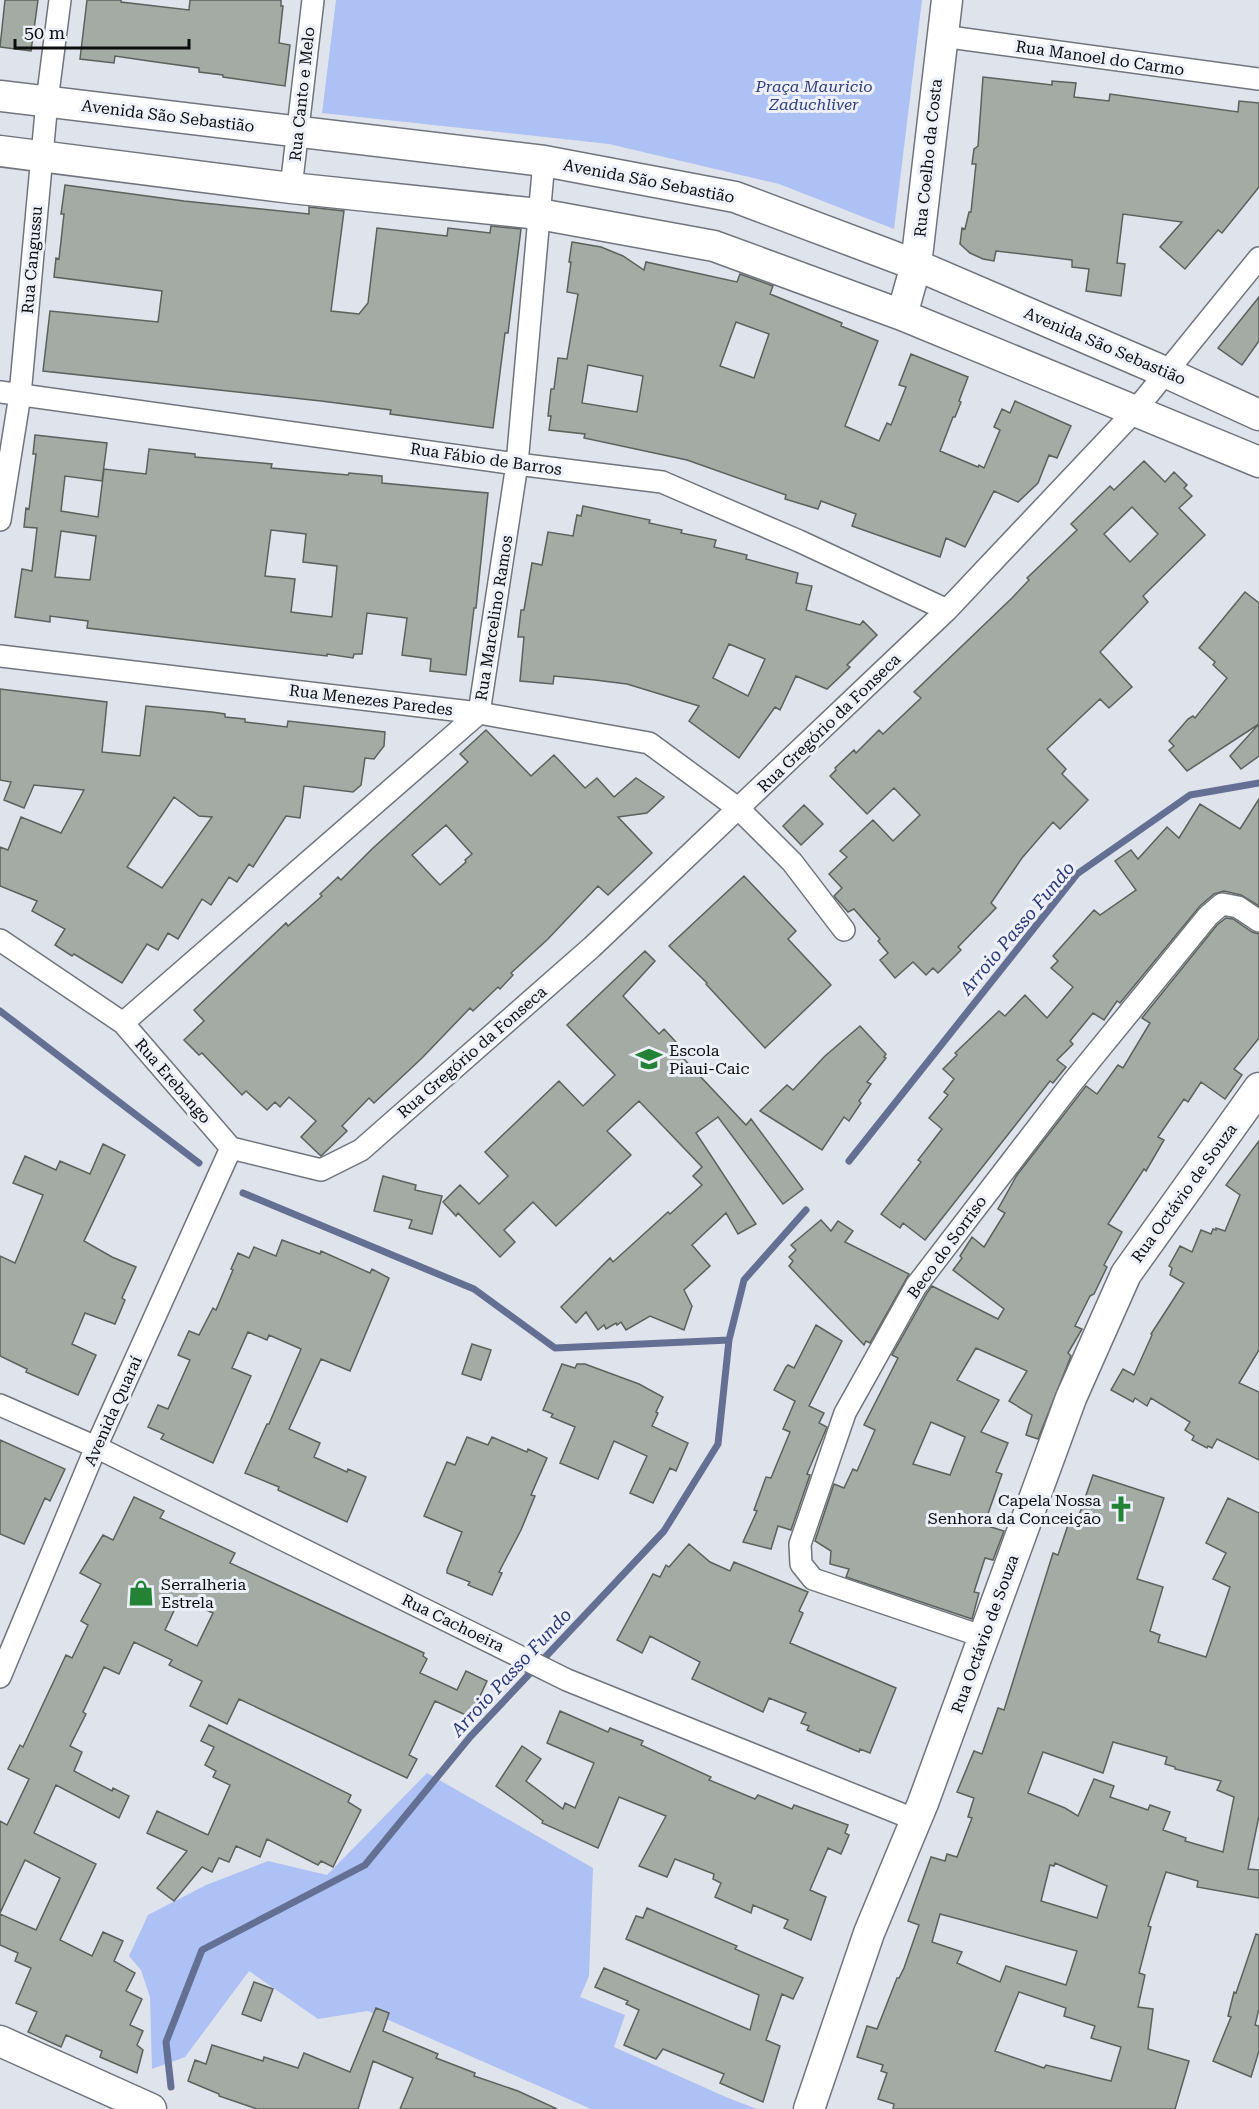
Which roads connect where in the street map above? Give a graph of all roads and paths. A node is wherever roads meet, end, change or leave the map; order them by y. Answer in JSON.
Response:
{"nodes":[{"id":1,"x":60,"y":0,"type":"edge"},
{"id":2,"x":313,"y":0,"type":"edge"},
{"id":3,"x":947,"y":0,"type":"edge"},
{"id":4,"x":942,"y":36,"type":"junction"},
{"id":5,"x":1259,"y":79,"type":"edge"},
{"id":6,"x":0,"y":96,"type":"edge"},
{"id":7,"x":46,"y":101,"type":"junction"},
{"id":8,"x":299,"y":132,"type":"junction"},
{"id":9,"x":0,"y":151,"type":"edge"},
{"id":10,"x":42,"y":157,"type":"junction"},
{"id":11,"x":544,"y":161,"type":"junction"},
{"id":12,"x":291,"y":188,"type":"junction"},
{"id":13,"x":539,"y":214,"type":"junction"},
{"id":14,"x":1259,"y":258,"type":"edge"},
{"id":15,"x":916,"y":265,"type":"junction"},
{"id":16,"x":902,"y":315,"type":"junction"},
{"id":17,"x":1165,"y":372,"type":"junction"},
{"id":18,"x":10,"y":394,"type":"edge"},
{"id":19,"x":1134,"y":412,"type":"junction"},
{"id":20,"x":1259,"y":415,"type":"edge"},
{"id":21,"x":1259,"y":462,"type":"edge"},
{"id":22,"x":517,"y":464,"type":"junction"},
{"id":23,"x":0,"y":520,"type":"edge"},
{"id":24,"x":947,"y":610,"type":"junction"},
{"id":25,"x":0,"y":656,"type":"edge"},
{"id":26,"x":479,"y":713,"type":"junction"},
{"id":27,"x":739,"y":809,"type":"junction"},
{"id":28,"x":1259,"y":921,"type":"edge"},
{"id":29,"x":844,"y":930,"type":"dead end"},
{"id":30,"x":0,"y":940,"type":"edge"},
{"id":31,"x":123,"y":1023,"type":"junction"},
{"id":32,"x":1259,"y":1088,"type":"edge"},
{"id":33,"x":231,"y":1148,"type":"junction"},
{"id":34,"x":0,"y":1405,"type":"edge"},
{"id":35,"x":96,"y":1448,"type":"junction"},
{"id":36,"x":984,"y":1637,"type":"junction"},
{"id":37,"x":0,"y":1677,"type":"edge"},
{"id":38,"x":916,"y":1820,"type":"junction"},
{"id":39,"x":0,"y":2041,"type":"edge"},
{"id":40,"x":151,"y":2109,"type":"edge"},
{"id":41,"x":809,"y":2109,"type":"edge"}],
"edges":[{"from":1,"to":7,"type":"street","name":"Rua Cangussu"},
{"from":2,"to":8,"type":"street","name":"Rua Canto e Melo"},
{"from":3,"to":4,"type":"street","name":"Rua Coelho da Costa"},
{"from":4,"to":5,"type":"street","name":"Rua Manoel do Carmo"},
{"from":4,"to":15,"type":"street","name":"Rua Coelho da Costa"},
{"from":6,"to":7,"type":"street","name":"Avenida São Sebastião"},
{"from":7,"to":8,"type":"street","name":"Avenida São Sebastião"},
{"from":7,"to":10,"type":"street","name":"Rua Cangussu"},
{"from":8,"to":11,"type":"street","name":"Avenida São Sebastião"},
{"from":8,"to":12,"type":"street","name":"Rua Canto e Melo"},
{"from":9,"to":10,"type":"street"},
{"from":10,"to":12,"type":"street"},
{"from":10,"to":18,"type":"street","name":"Rua Cangussu"},
{"from":11,"to":13,"type":"street","name":"Rua Marcelino Ramos"},
{"from":11,"to":15,"type":"street","name":"Avenida São Sebastião"},
{"from":12,"to":13,"type":"street"},
{"from":13,"to":16,"type":"street"},
{"from":13,"to":22,"type":"street","name":"Rua Marcelino Ramos"},
{"from":14,"to":17,"type":"street","name":"Rua Gregório da Fonseca"},
{"from":15,"to":16,"type":"street","name":"Rua Coelho da Costa"},
{"from":15,"to":17,"type":"street","name":"Avenida São Sebastião"},
{"from":16,"to":19,"type":"street"},
{"from":17,"to":19,"type":"street","name":"Rua Gregório da Fonseca"},
{"from":17,"to":20,"type":"street","name":"Avenida São Sebastião"},
{"from":18,"to":22,"type":"street","name":"Rua Fábio de Barros"},
{"from":18,"to":23,"type":"street","name":"Rua Cangussu"},
{"from":19,"to":21,"type":"street"},
{"from":19,"to":24,"type":"street","name":"Rua Gregório da Fonseca"},
{"from":22,"to":24,"type":"street","name":"Rua Fábio de Barros"},
{"from":22,"to":26,"type":"street","name":"Rua Marcelino Ramos"},
{"from":24,"to":27,"type":"street","name":"Rua Gregório da Fonseca"},
{"from":25,"to":26,"type":"street","name":"Rua Menezes Paredes"},
{"from":26,"to":27,"type":"street","name":"Rua Menezes Paredes"},
{"from":26,"to":31,"type":"street","name":"Rua Marcelino Ramos"},
{"from":27,"to":29,"type":"street","name":"Rua Menezes Paredes"},
{"from":27,"to":33,"type":"street","name":"Rua Gregório da Fonseca"},
{"from":28,"to":36,"type":"street","name":"Beco do Sorriso"},
{"from":30,"to":31,"type":"street","name":"Rua Erebango"},
{"from":31,"to":33,"type":"street","name":"Rua Erebango"},
{"from":32,"to":36,"type":"street","name":"Rua Octávio de Souza"},
{"from":33,"to":35,"type":"street","name":"Avenida Quaraí"},
{"from":34,"to":35,"type":"street","name":"Rua Cachoeira"},
{"from":35,"to":37,"type":"street","name":"Avenida Quaraí"},
{"from":35,"to":38,"type":"street","name":"Rua Cachoeira"},
{"from":36,"to":38,"type":"street","name":"Rua Octávio de Souza"},
{"from":38,"to":41,"type":"street","name":"Rua Octávio de Souza"},
{"from":39,"to":40,"type":"street"}]}
